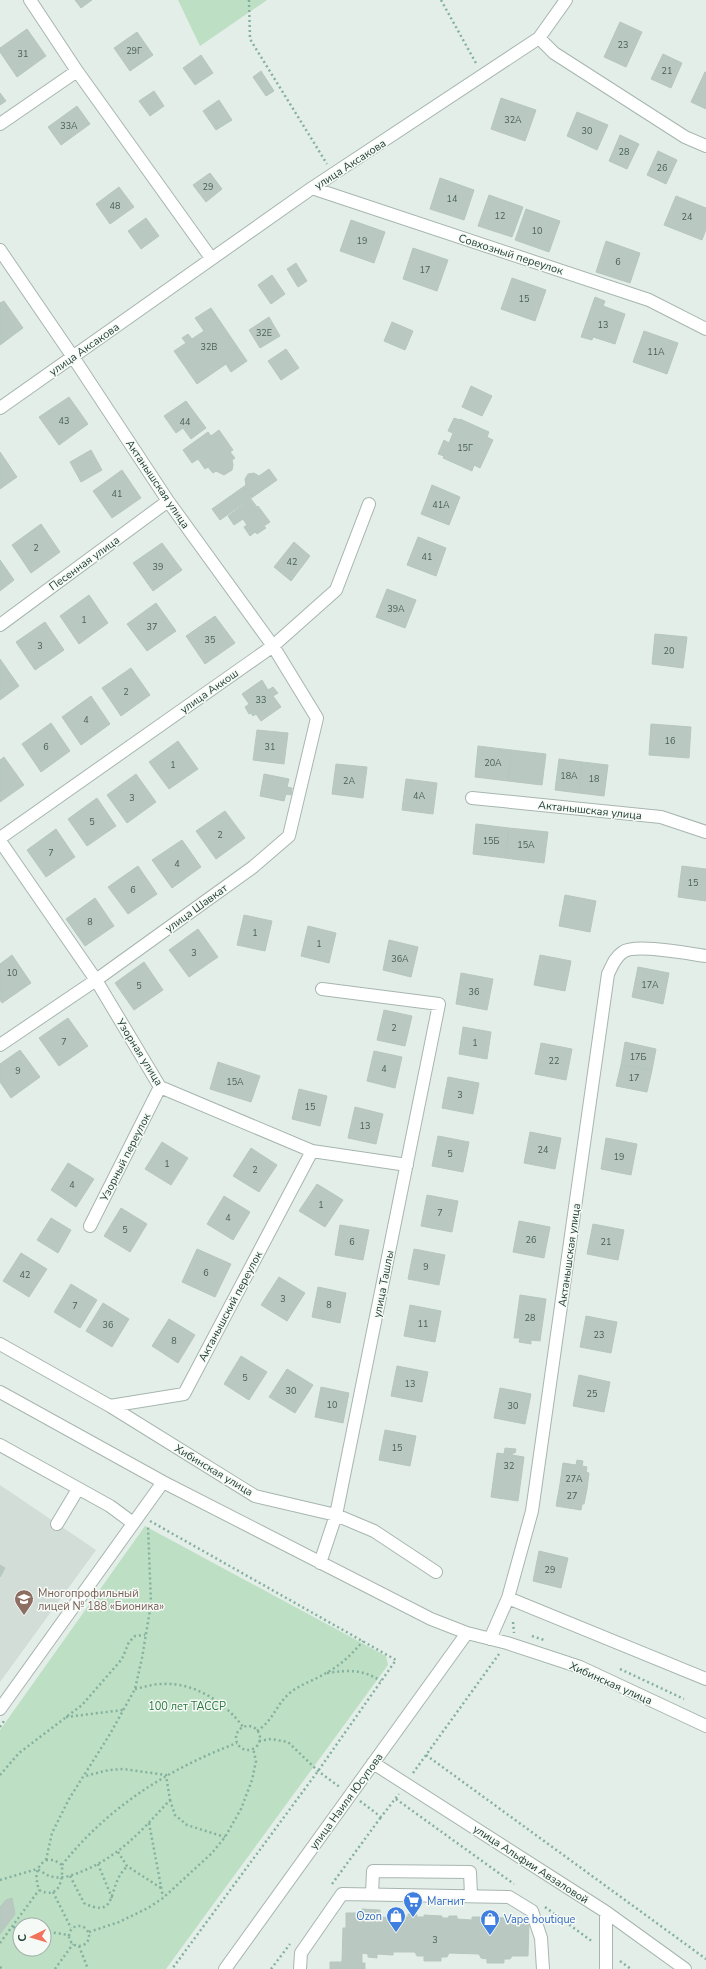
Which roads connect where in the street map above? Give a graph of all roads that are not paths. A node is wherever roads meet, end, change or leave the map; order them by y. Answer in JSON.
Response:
{"nodes":[{"id":1,"x":30,"y":0,"type":"edge"},
{"id":2,"x":566,"y":0,"type":"edge"},
{"id":3,"x":539,"y":38,"type":"junction"},
{"id":4,"x":77,"y":72,"type":"junction"},
{"id":5,"x":0,"y":124,"type":"edge"},
{"id":6,"x":706,"y":146,"type":"edge"},
{"id":7,"x":312,"y":188,"type":"junction"},
{"id":8,"x":0,"y":250,"type":"edge"},
{"id":9,"x":211,"y":258,"type":"junction"},
{"id":10,"x":706,"y":329,"type":"edge"},
{"id":11,"x":73,"y":356,"type":"junction"},
{"id":12,"x":0,"y":408,"type":"edge"},
{"id":13,"x":168,"y":502,"type":"junction"},
{"id":14,"x":369,"y":504,"type":"dead end"},
{"id":15,"x":0,"y":625,"type":"edge"},
{"id":16,"x":273,"y":646,"type":"junction"},
{"id":17,"x":317,"y":718,"type":"joint"},
{"id":18,"x":472,"y":798,"type":"dead end"},
{"id":19,"x":706,"y":832,"type":"edge"},
{"id":20,"x":0,"y":838,"type":"edge"},
{"id":21,"x":0,"y":841,"type":"edge"},
{"id":22,"x":706,"y":956,"type":"edge"},
{"id":23,"x":96,"y":980,"type":"junction"},
{"id":24,"x":322,"y":989,"type":"dead end"},
{"id":25,"x":0,"y":1045,"type":"edge"},
{"id":26,"x":160,"y":1087,"type":"junction"},
{"id":27,"x":312,"y":1151,"type":"junction"},
{"id":28,"x":407,"y":1165,"type":"junction"},
{"id":29,"x":90,"y":1226,"type":"dead end"},
{"id":30,"x":0,"y":1344,"type":"edge"},
{"id":31,"x":0,"y":1392,"type":"edge"},
{"id":32,"x":110,"y":1406,"type":"junction"},
{"id":33,"x":0,"y":1445,"type":"edge"},
{"id":34,"x":163,"y":1482,"type":"junction"},
{"id":35,"x":78,"y":1489,"type":"junction"},
{"id":36,"x":336,"y":1515,"type":"junction"},
{"id":37,"x":133,"y":1523,"type":"junction"},
{"id":38,"x":57,"y":1524,"type":"dead end"},
{"id":39,"x":320,"y":1563,"type":"junction"},
{"id":40,"x":436,"y":1572,"type":"dead end"},
{"id":41,"x":508,"y":1598,"type":"junction"},
{"id":42,"x":466,"y":1633,"type":"junction"},
{"id":43,"x":490,"y":1639,"type":"junction"},
{"id":44,"x":706,"y":1679,"type":"edge"},
{"id":45,"x":0,"y":1709,"type":"edge"},
{"id":46,"x":706,"y":1726,"type":"edge"},
{"id":47,"x":373,"y":1763,"type":"junction"},
{"id":48,"x":372,"y":1894,"type":"junction"},
{"id":49,"x":471,"y":1896,"type":"junction"},
{"id":50,"x":606,"y":1912,"type":"junction"},
{"id":51,"x":225,"y":1969,"type":"edge"},
{"id":52,"x":300,"y":1969,"type":"edge"},
{"id":53,"x":543,"y":1969,"type":"edge"},
{"id":54,"x":606,"y":1969,"type":"edge"},
{"id":55,"x":685,"y":1969,"type":"edge"}],
"edges":[{"from":1,"to":4,"type":"street"},
{"from":2,"to":3,"type":"street"},
{"from":3,"to":6,"type":"street"},
{"from":3,"to":7,"type":"street","name":"улица Аксакова"},
{"from":4,"to":5,"type":"street"},
{"from":4,"to":9,"type":"street"},
{"from":7,"to":9,"type":"street","name":"улица Аксакова"},
{"from":7,"to":10,"type":"street","name":"Совхозный переулок"},
{"from":8,"to":11,"type":"street","name":"Актанышская улица"},
{"from":9,"to":11,"type":"street","name":"улица Аксакова"},
{"from":11,"to":12,"type":"street","name":"улица Аксакова"},
{"from":11,"to":13,"type":"street","name":"Актанышская улица"},
{"from":13,"to":15,"type":"street","name":"Песенная улица"},
{"from":13,"to":16,"type":"street","name":"Актанышская улица"},
{"from":14,"to":16,"type":"street","name":"улица Аккош"},
{"from":16,"to":17,"type":"street","name":"Актанышская улица"},
{"from":16,"to":20,"type":"street","name":"улица Аккош"},
{"from":17,"to":23,"type":"street","name":"улица Шавкат"},
{"from":18,"to":19,"type":"street","name":"Актанышская улица"},
{"from":21,"to":23,"type":"street","name":"Узорная улица"},
{"from":22,"to":41,"type":"street","name":"Актанышская улица"},
{"from":23,"to":25,"type":"street","name":"улица Шавкат"},
{"from":23,"to":26,"type":"street","name":"Узорная улица"},
{"from":24,"to":28,"type":"street","name":"улица Ташлы"},
{"from":26,"to":27,"type":"street","name":"Узорная улица"},
{"from":26,"to":29,"type":"street","name":"Узорный переулок"},
{"from":27,"to":28,"type":"street","name":"Узорная улица"},
{"from":27,"to":32,"type":"street","name":"Актанышский переулок"},
{"from":28,"to":36,"type":"street","name":"улица Ташлы"},
{"from":30,"to":32,"type":"street","name":"Хибинская улица"},
{"from":31,"to":34,"type":"street","name":"Хибинская улица"},
{"from":32,"to":36,"type":"street","name":"Хибинская улица"},
{"from":33,"to":35,"type":"street"},
{"from":34,"to":37,"type":"street"},
{"from":34,"to":39,"type":"street","name":"Хибинская улица"},
{"from":35,"to":37,"type":"street"},
{"from":35,"to":38,"type":"street"},
{"from":36,"to":39,"type":"street","name":"улица Ташлы"},
{"from":36,"to":40,"type":"street","name":"Хибинская улица"},
{"from":37,"to":45,"type":"street"},
{"from":39,"to":42,"type":"street","name":"Хибинская улица"},
{"from":41,"to":43,"type":"street","name":"Актанышская улица"},
{"from":41,"to":44,"type":"street"},
{"from":42,"to":43,"type":"street","name":"Хибинская улица"},
{"from":42,"to":47,"type":"street","name":"улица Наиля Юсупова"},
{"from":43,"to":46,"type":"street","name":"Хибинская улица"},
{"from":47,"to":50,"type":"street","name":"улица Альфии Авзаловой"},
{"from":47,"to":51,"type":"street","name":"улица Наиля Юсупова"},
{"from":48,"to":49,"type":"street"},
{"from":48,"to":49,"type":"street"},
{"from":48,"to":52,"type":"street"},
{"from":49,"to":53,"type":"street"},
{"from":50,"to":54,"type":"street"},
{"from":50,"to":55,"type":"street","name":"улица Альфии Авзаловой"}]}
